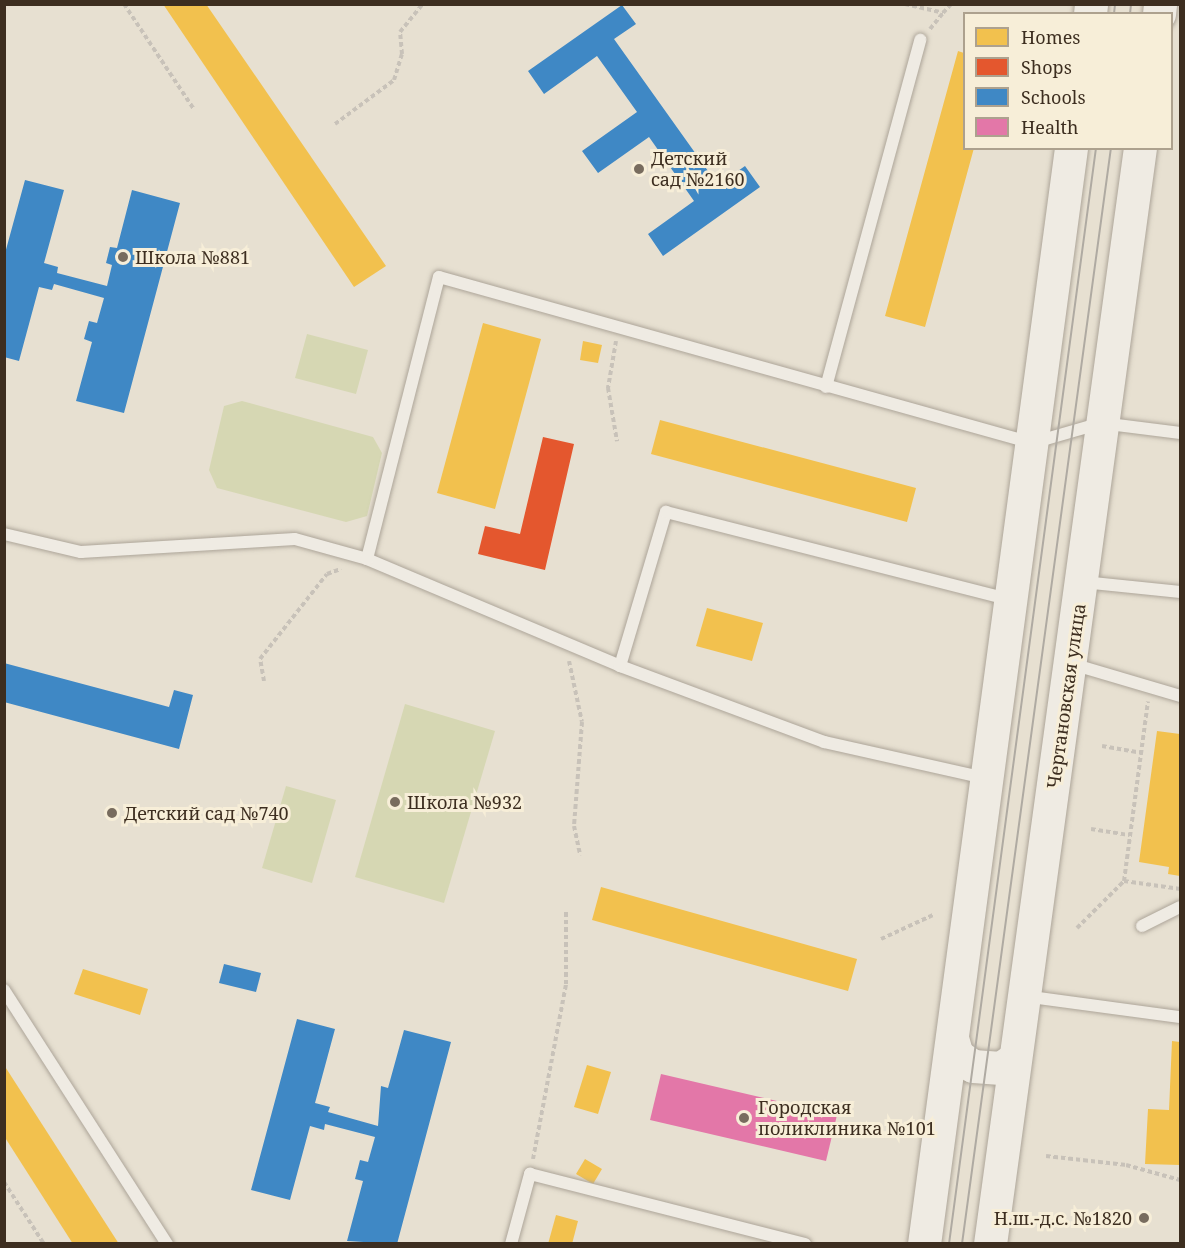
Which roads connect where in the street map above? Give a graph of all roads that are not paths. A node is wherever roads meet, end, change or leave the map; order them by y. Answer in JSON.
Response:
{"nodes":[{"id":1,"x":920,"y":40,"type":"dead end"},
{"id":2,"x":1071,"y":150,"type":"edge"},
{"id":3,"x":1140,"y":150,"type":"edge"},
{"id":4,"x":826,"y":387,"type":"junction"},
{"id":5,"x":1101,"y":423,"type":"junction"},
{"id":6,"x":1180,"y":433,"type":"edge"},
{"id":7,"x":1032,"y":443,"type":"junction"},
{"id":8,"x":4,"y":534,"type":"edge"},
{"id":9,"x":367,"y":559,"type":"junction"},
{"id":10,"x":1081,"y":582,"type":"junction"},
{"id":11,"x":1180,"y":592,"type":"edge"},
{"id":12,"x":1011,"y":599,"type":"junction"},
{"id":13,"x":1071,"y":664,"type":"junction"},
{"id":14,"x":620,"y":666,"type":"junction"},
{"id":15,"x":1180,"y":696,"type":"edge"},
{"id":16,"x":986,"y":778,"type":"junction"},
{"id":17,"x":1180,"y":907,"type":"edge"},
{"id":18,"x":1142,"y":926,"type":"dead end"},
{"id":19,"x":4,"y":990,"type":"edge"},
{"id":20,"x":1024,"y":996,"type":"junction"},
{"id":21,"x":1180,"y":1017,"type":"edge"},
{"id":22,"x":952,"y":1038,"type":"junction"},
{"id":23,"x":1016,"y":1058,"type":"junction"},
{"id":24,"x":167,"y":1244,"type":"edge"},
{"id":25,"x":511,"y":1244,"type":"edge"},
{"id":26,"x":805,"y":1244,"type":"edge"},
{"id":27,"x":924,"y":1244,"type":"edge"},
{"id":28,"x":990,"y":1244,"type":"edge"}],
"edges":[{"from":1,"to":4,"type":"lane"},
{"from":2,"to":7,"type":"main road"},
{"from":3,"to":5,"type":"main road","name":"Чертановская улица"},
{"from":4,"to":7,"type":"lane"},
{"from":4,"to":9,"type":"lane"},
{"from":5,"to":6,"type":"lane"},
{"from":5,"to":7,"type":"lane"},
{"from":5,"to":10,"type":"main road","name":"Чертановская улица"},
{"from":7,"to":12,"type":"main road"},
{"from":8,"to":9,"type":"lane"},
{"from":9,"to":14,"type":"lane"},
{"from":10,"to":11,"type":"lane"},
{"from":10,"to":13,"type":"main road","name":"Чертановская улица"},
{"from":12,"to":14,"type":"lane"},
{"from":12,"to":16,"type":"main road"},
{"from":13,"to":15,"type":"lane"},
{"from":13,"to":20,"type":"main road","name":"Чертановская улица"},
{"from":14,"to":16,"type":"lane"},
{"from":16,"to":22,"type":"main road"},
{"from":17,"to":18,"type":"lane"},
{"from":19,"to":24,"type":"lane"},
{"from":20,"to":21,"type":"lane"},
{"from":20,"to":23,"type":"main road","name":"Чертановская улица"},
{"from":22,"to":23,"type":"main road"},
{"from":22,"to":27,"type":"main road"},
{"from":23,"to":28,"type":"main road","name":"Чертановская улица"},
{"from":25,"to":26,"type":"lane"}]}
